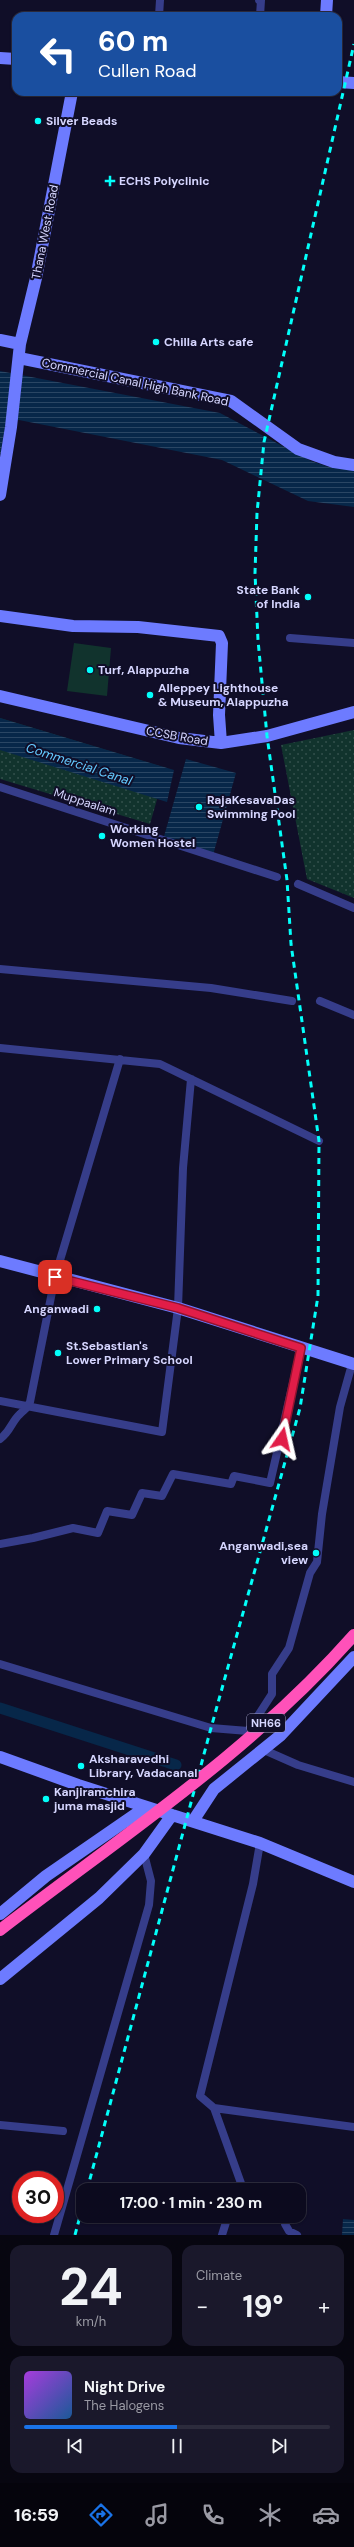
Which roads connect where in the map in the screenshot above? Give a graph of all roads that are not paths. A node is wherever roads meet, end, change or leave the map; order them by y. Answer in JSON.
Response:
{"nodes":[{"id":1,"x":160,"y":0,"type":"edge"},
{"id":2,"x":259,"y":0,"type":"edge"},
{"id":3,"x":327,"y":0,"type":"edge"},
{"id":4,"x":159,"y":12,"type":"edge"},
{"id":5,"x":260,"y":12,"type":"edge"},
{"id":6,"x":326,"y":12,"type":"edge"},
{"id":7,"x":0,"y":58,"type":"edge"},
{"id":8,"x":12,"y":59,"type":"edge"},
{"id":9,"x":342,"y":82,"type":"edge"},
{"id":10,"x":354,"y":83,"type":"edge"},
{"id":11,"x":71,"y":96,"type":"edge"},
{"id":12,"x":0,"y":340,"type":"edge"},
{"id":13,"x":20,"y":344,"type":"junction"},
{"id":14,"x":19,"y":358,"type":"junction"},
{"id":15,"x":354,"y":465,"type":"edge"},
{"id":16,"x":0,"y":495,"type":"edge"},
{"id":17,"x":0,"y":616,"type":"edge"},
{"id":18,"x":290,"y":638,"type":"dead end"},
{"id":19,"x":354,"y":643,"type":"edge"},
{"id":20,"x":0,"y":696,"type":"edge"},
{"id":21,"x":354,"y":712,"type":"edge"},
{"id":22,"x":221,"y":743,"type":"junction"},
{"id":23,"x":0,"y":787,"type":"edge"},
{"id":24,"x":277,"y":877,"type":"dead end"},
{"id":25,"x":298,"y":884,"type":"dead end"},
{"id":26,"x":354,"y":908,"type":"edge"},
{"id":27,"x":0,"y":969,"type":"edge"},
{"id":28,"x":292,"y":1001,"type":"dead end"},
{"id":29,"x":320,"y":1001,"type":"dead end"},
{"id":30,"x":354,"y":1015,"type":"edge"},
{"id":31,"x":0,"y":1048,"type":"edge"},
{"id":32,"x":120,"y":1059,"type":"junction"},
{"id":33,"x":191,"y":1079,"type":"junction"},
{"id":34,"x":319,"y":1140,"type":"dead end"},
{"id":35,"x":0,"y":1261,"type":"edge"},
{"id":36,"x":55,"y":1277,"type":"junction"},
{"id":37,"x":178,"y":1308,"type":"junction"},
{"id":38,"x":301,"y":1348,"type":"junction"},
{"id":39,"x":353,"y":1364,"type":"edge"},
{"id":40,"x":0,"y":1402,"type":"edge"},
{"id":41,"x":28,"y":1408,"type":"junction"},
{"id":42,"x":0,"y":1439,"type":"edge"},
{"id":43,"x":0,"y":1544,"type":"edge"},
{"id":44,"x":354,"y":1635,"type":"edge"},
{"id":45,"x":354,"y":1657,"type":"edge"},
{"id":46,"x":0,"y":1664,"type":"edge"},
{"id":47,"x":264,"y":1750,"type":"junction"},
{"id":48,"x":0,"y":1757,"type":"edge"},
{"id":49,"x":354,"y":1782,"type":"edge"},
{"id":50,"x":146,"y":1807,"type":"junction"},
{"id":51,"x":172,"y":1810,"type":"junction"},
{"id":52,"x":193,"y":1821,"type":"junction"},
{"id":53,"x":260,"y":1843,"type":"junction"},
{"id":54,"x":144,"y":1854,"type":"junction"},
{"id":55,"x":354,"y":1882,"type":"edge"},
{"id":56,"x":0,"y":1914,"type":"edge"},
{"id":57,"x":0,"y":1930,"type":"edge"},
{"id":58,"x":0,"y":1979,"type":"edge"},
{"id":59,"x":214,"y":2108,"type":"junction"},
{"id":60,"x":0,"y":2125,"type":"edge"},
{"id":61,"x":354,"y":2127,"type":"edge"},
{"id":62,"x":63,"y":2131,"type":"dead end"},
{"id":63,"x":239,"y":2183,"type":"edge"},
{"id":64,"x":226,"y":2223,"type":"edge"},
{"id":65,"x":285,"y":2223,"type":"edge"},
{"id":66,"x":54,"y":2235,"type":"edge"},
{"id":67,"x":222,"y":2235,"type":"edge"},
{"id":68,"x":297,"y":2235,"type":"edge"}],
"edges":[{"from":1,"to":4,"type":"street"},
{"from":2,"to":5,"type":"street"},
{"from":3,"to":6,"type":"main road"},
{"from":7,"to":8,"type":"main road"},
{"from":9,"to":10,"type":"main road"},
{"from":11,"to":13,"type":"main road","name":"Thana West Road"},
{"from":12,"to":13,"type":"main road"},
{"from":13,"to":14,"type":"main road","name":"Thana West Road"},
{"from":14,"to":15,"type":"main road","name":"Commercial Canal High Bank Road"},
{"from":14,"to":16,"type":"main road","name":"Thana West Road"},
{"from":17,"to":22,"type":"main road"},
{"from":18,"to":19,"type":"street"},
{"from":20,"to":22,"type":"main road","name":"CCSB Road"},
{"from":21,"to":22,"type":"main road","name":"CCSB Road"},
{"from":23,"to":24,"type":"street","name":"Muppaalam"},
{"from":25,"to":26,"type":"street"},
{"from":27,"to":28,"type":"street"},
{"from":29,"to":30,"type":"street"},
{"from":31,"to":32,"type":"street"},
{"from":32,"to":33,"type":"street"},
{"from":32,"to":36,"type":"street"},
{"from":33,"to":34,"type":"street"},
{"from":33,"to":37,"type":"street"},
{"from":35,"to":36,"type":"main road"},
{"from":36,"to":37,"type":"main road"},
{"from":36,"to":41,"type":"street"},
{"from":37,"to":38,"type":"main road"},
{"from":37,"to":41,"type":"street"},
{"from":38,"to":39,"type":"main road"},
{"from":38,"to":43,"type":"street"},
{"from":39,"to":46,"type":"street"},
{"from":40,"to":41,"type":"street"},
{"from":41,"to":42,"type":"street"},
{"from":44,"to":51,"type":"highway","number":"NH66","bridge":true},
{"from":45,"to":47,"type":"main road"},
{"from":47,"to":49,"type":"street"},
{"from":47,"to":52,"type":"main road"},
{"from":48,"to":50,"type":"main road"},
{"from":50,"to":51,"type":"main road"},
{"from":50,"to":56,"type":"main road"},
{"from":51,"to":52,"type":"main road"},
{"from":51,"to":54,"type":"main road"},
{"from":51,"to":57,"type":"highway","number":"NH66","bridge":true},
{"from":52,"to":53,"type":"main road"},
{"from":53,"to":55,"type":"main road"},
{"from":53,"to":59,"type":"street"},
{"from":54,"to":58,"type":"main road"},
{"from":54,"to":66,"type":"street"},
{"from":59,"to":61,"type":"street"},
{"from":59,"to":63,"type":"street"},
{"from":60,"to":62,"type":"street"},
{"from":64,"to":67,"type":"street"},
{"from":65,"to":68,"type":"street"}]}
